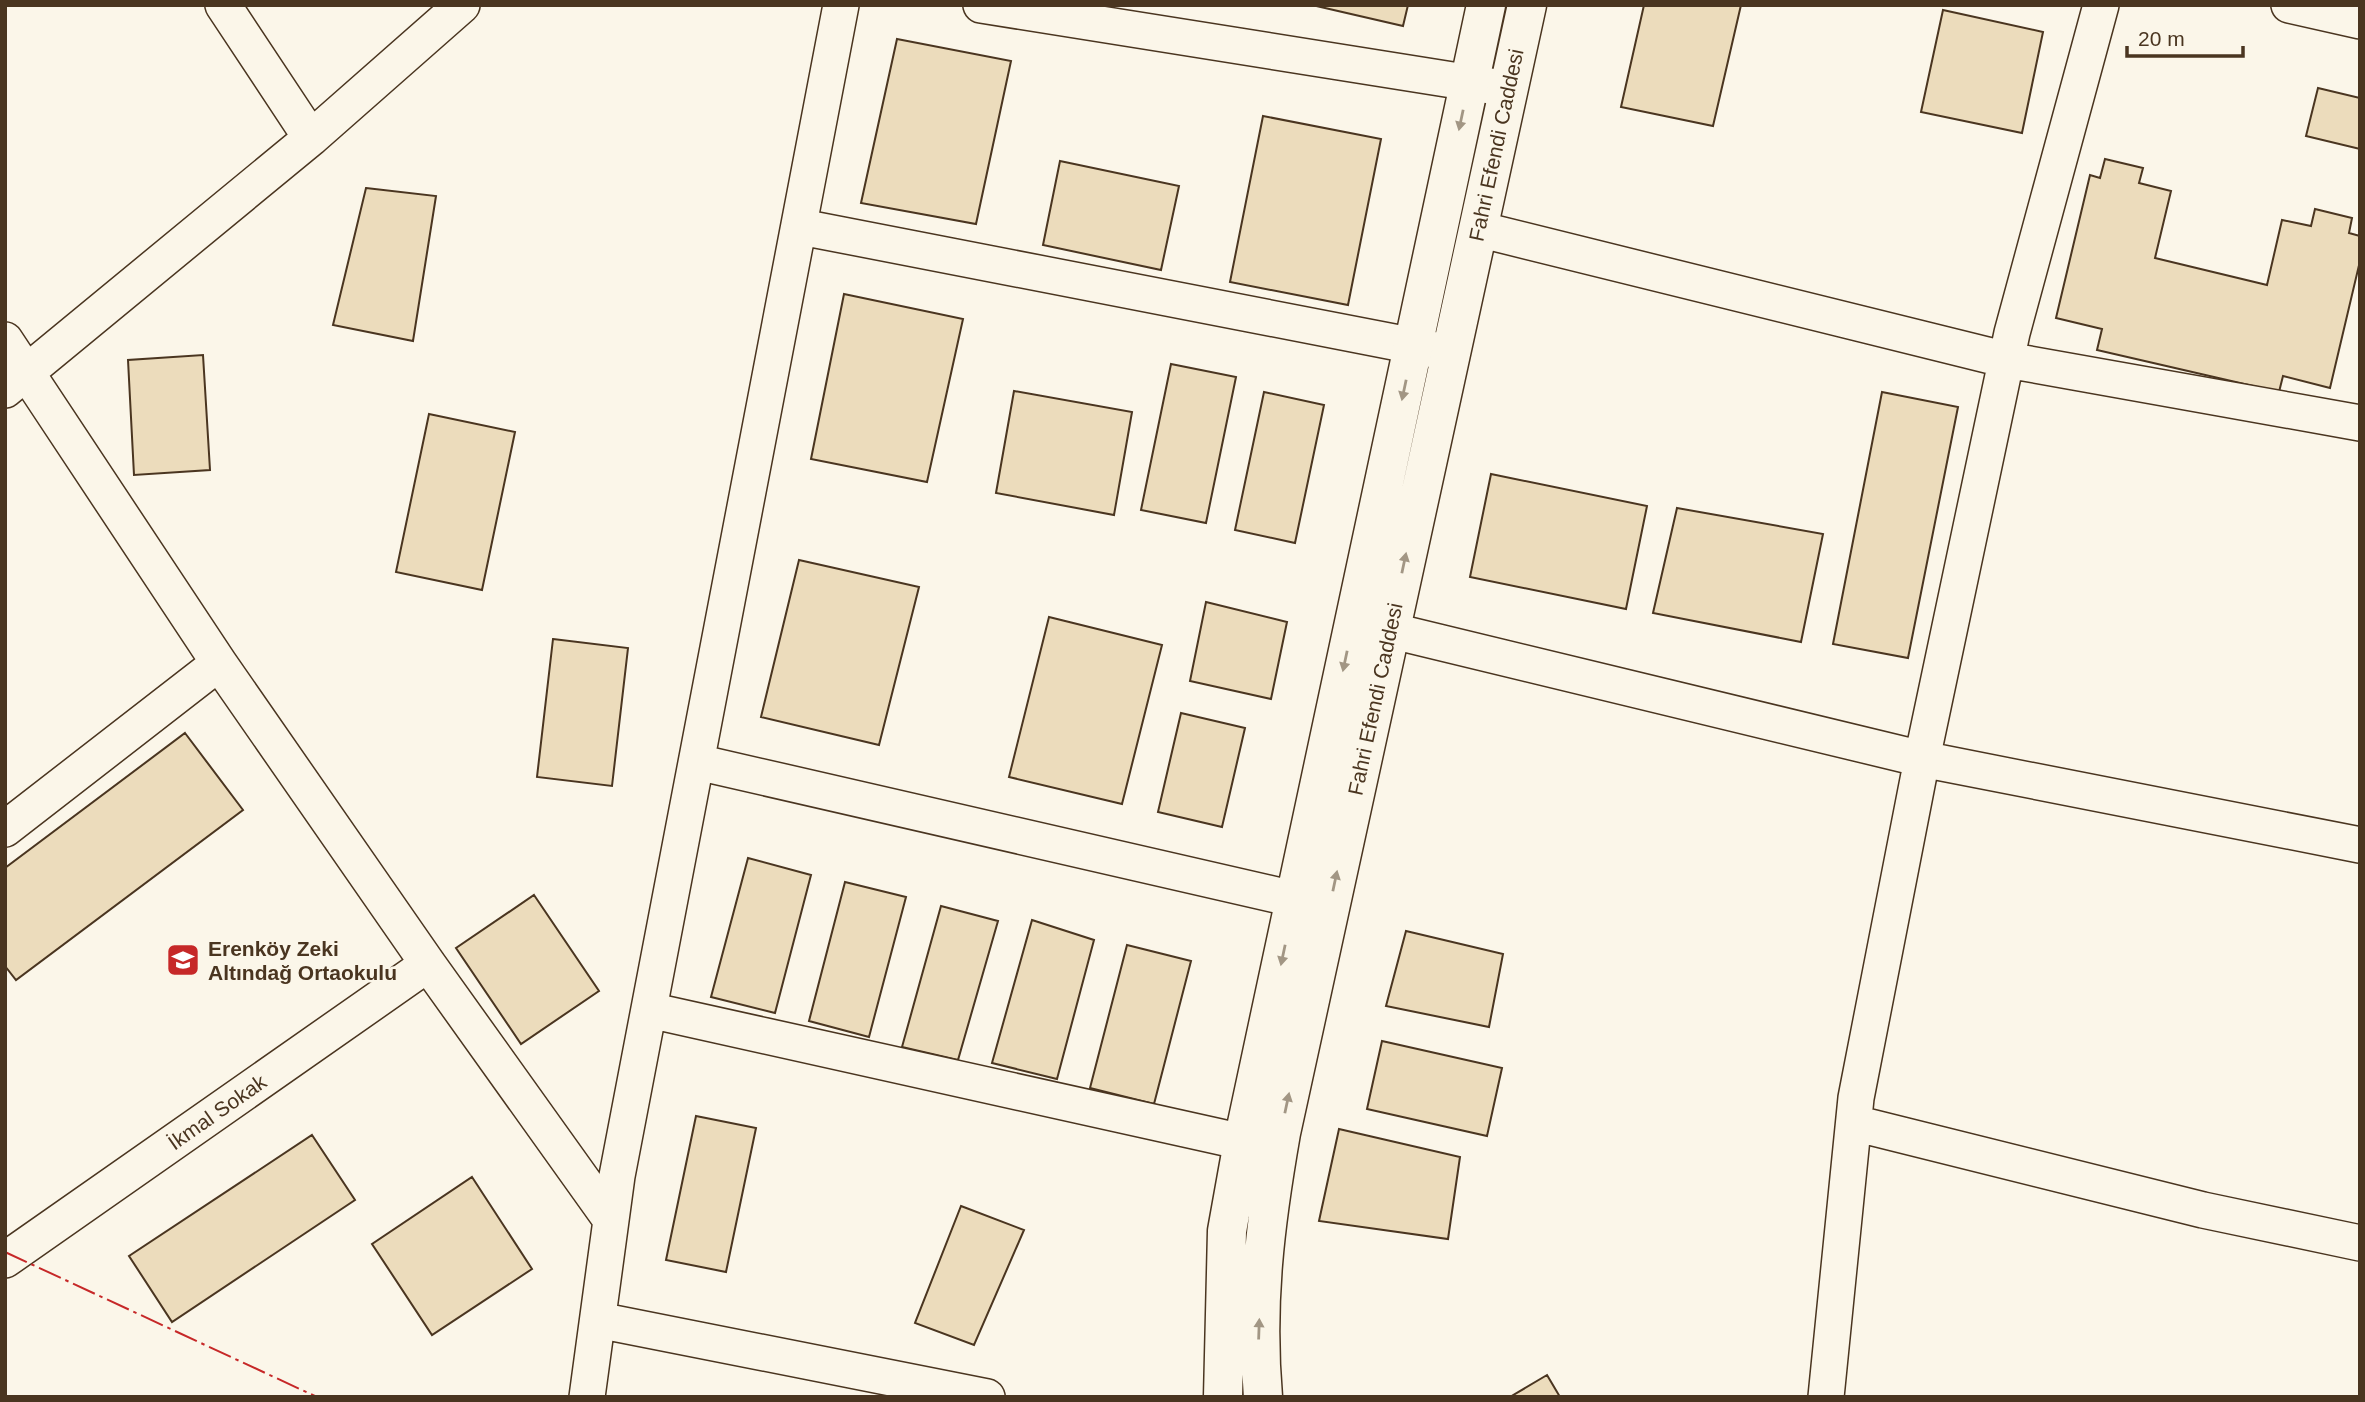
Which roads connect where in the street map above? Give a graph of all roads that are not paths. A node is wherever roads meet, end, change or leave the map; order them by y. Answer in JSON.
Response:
{"nodes":[{"id":1,"x":223,"y":5,"type":"edge"},
{"id":2,"x":462,"y":5,"type":"edge"},
{"id":3,"x":841,"y":5,"type":"edge"},
{"id":4,"x":981,"y":5,"type":"edge"},
{"id":5,"x":1486,"y":5,"type":"edge"},
{"id":6,"x":1527,"y":5,"type":"edge"},
{"id":7,"x":2101,"y":5,"type":"edge"},
{"id":8,"x":2289,"y":5,"type":"edge"},
{"id":9,"x":2360,"y":21,"type":"edge"},
{"id":10,"x":1469,"y":83,"type":"junction"},
{"id":11,"x":1508,"y":89,"type":"junction"},
{"id":12,"x":311,"y":138,"type":"junction"},
{"id":13,"x":801,"y":227,"type":"junction"},
{"id":14,"x":1478,"y":229,"type":"junction"},
{"id":15,"x":5,"y":340,"type":"edge"},
{"id":16,"x":1413,"y":347,"type":"junction"},
{"id":17,"x":1451,"y":353,"type":"junction"},
{"id":18,"x":2007,"y":360,"type":"junction"},
{"id":19,"x":16,"y":381,"type":"edge"},
{"id":20,"x":2360,"y":422,"type":"edge"},
{"id":21,"x":1372,"y":625,"type":"junction"},
{"id":22,"x":219,"y":663,"type":"junction"},
{"id":23,"x":1922,"y":759,"type":"junction"},
{"id":24,"x":697,"y":762,"type":"junction"},
{"id":25,"x":5,"y":829,"type":"edge"},
{"id":26,"x":2360,"y":845,"type":"edge"},
{"id":27,"x":1294,"y":899,"type":"junction"},
{"id":28,"x":428,"y":964,"type":"junction"},
{"id":29,"x":649,"y":1010,"type":"junction"},
{"id":30,"x":1854,"y":1123,"type":"junction"},
{"id":31,"x":1243,"y":1142,"type":"junction"},
{"id":32,"x":611,"y":1220,"type":"junction"},
{"id":33,"x":2360,"y":1243,"type":"edge"},
{"id":34,"x":5,"y":1259,"type":"edge"},
{"id":35,"x":598,"y":1320,"type":"junction"},
{"id":36,"x":587,"y":1397,"type":"edge"},
{"id":37,"x":987,"y":1397,"type":"edge"},
{"id":38,"x":1223,"y":1397,"type":"edge"},
{"id":39,"x":1263,"y":1397,"type":"edge"},
{"id":40,"x":1826,"y":1397,"type":"edge"}],
"edges":[{"from":1,"to":12,"type":"street"},
{"from":2,"to":12,"type":"street"},
{"from":3,"to":13,"type":"street"},
{"from":4,"to":10,"type":"street"},
{"from":5,"to":10,"type":"street","name":"Fahri Efendi Caddesi"},
{"from":6,"to":11,"type":"street","name":"Fahri Efendi Caddesi"},
{"from":7,"to":18,"type":"street"},
{"from":8,"to":9,"type":"street"},
{"from":10,"to":11,"type":"street"},
{"from":10,"to":16,"type":"street","name":"Fahri Efendi Caddesi","one_way":true},
{"from":11,"to":14,"type":"street","name":"Fahri Efendi Caddesi"},
{"from":12,"to":19,"type":"street"},
{"from":13,"to":16,"type":"street"},
{"from":13,"to":24,"type":"street"},
{"from":14,"to":17,"type":"street","name":"Fahri Efendi Caddesi"},
{"from":14,"to":18,"type":"street"},
{"from":15,"to":19,"type":"street"},
{"from":16,"to":17,"type":"street"},
{"from":16,"to":21,"type":"street","name":"Fahri Efendi Caddesi","one_way":true},
{"from":21,"to":17,"type":"street","name":"Fahri Efendi Caddesi","one_way":true},
{"from":18,"to":20,"type":"street"},
{"from":18,"to":23,"type":"street"},
{"from":19,"to":22,"type":"street"},
{"from":21,"to":23,"type":"street"},
{"from":21,"to":27,"type":"street","name":"Fahri Efendi Caddesi","one_way":true},
{"from":39,"to":21,"type":"street","name":"Fahri Efendi Caddesi","one_way":true},
{"from":22,"to":25,"type":"street"},
{"from":22,"to":28,"type":"street"},
{"from":23,"to":26,"type":"street"},
{"from":23,"to":30,"type":"street"},
{"from":24,"to":27,"type":"street"},
{"from":24,"to":29,"type":"street"},
{"from":27,"to":31,"type":"street","name":"Fahri Efendi Caddesi","one_way":true},
{"from":28,"to":32,"type":"street"},
{"from":28,"to":34,"type":"street","name":"İkmal Sokak"},
{"from":29,"to":31,"type":"street"},
{"from":29,"to":32,"type":"street"},
{"from":30,"to":33,"type":"street"},
{"from":30,"to":40,"type":"street"},
{"from":31,"to":38,"type":"street","name":"Fahri Efendi Caddesi"},
{"from":32,"to":35,"type":"street"},
{"from":35,"to":36,"type":"street"},
{"from":35,"to":37,"type":"street"}]}
